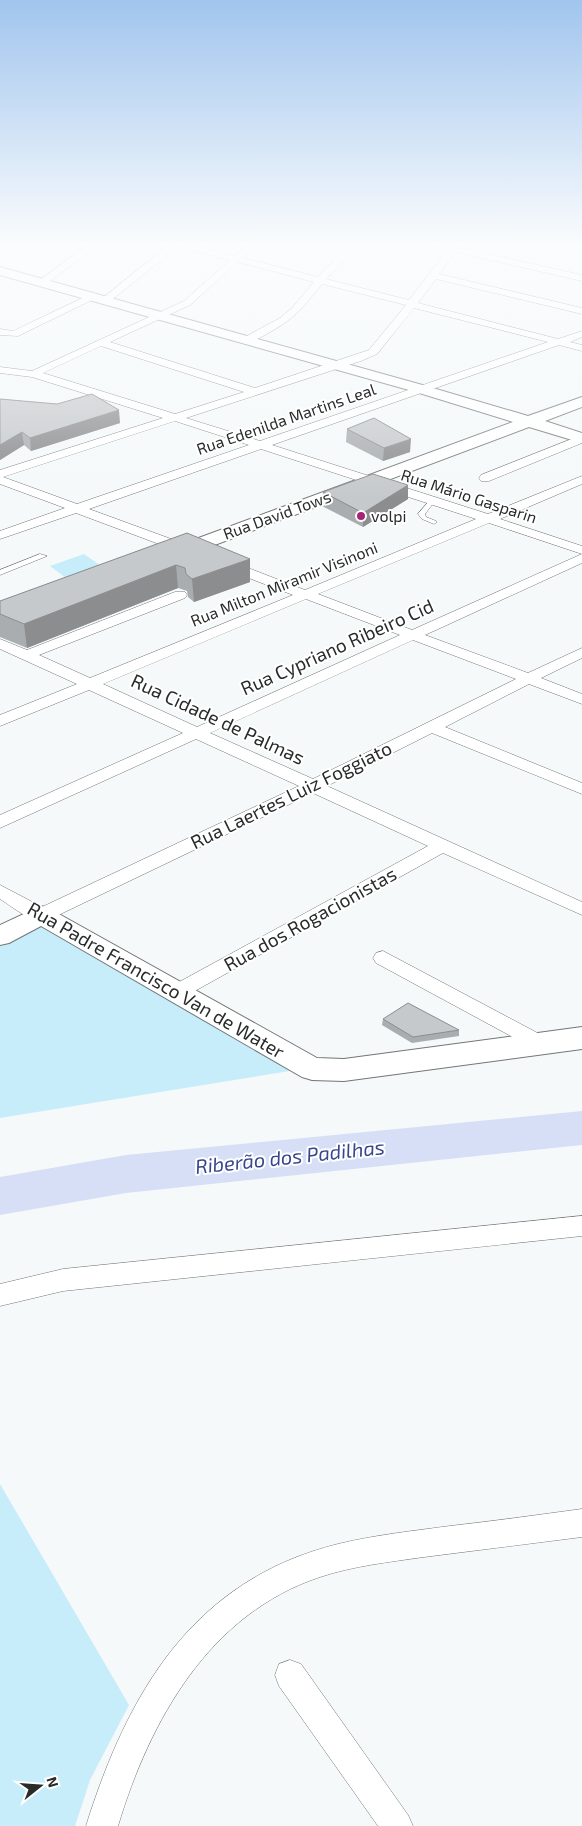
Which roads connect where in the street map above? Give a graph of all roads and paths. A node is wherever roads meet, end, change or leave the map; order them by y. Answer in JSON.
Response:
{"nodes":[{"id":1,"x":28,"y":328,"type":"edge"},
{"id":2,"x":134,"y":328,"type":"edge"},
{"id":3,"x":205,"y":328,"type":"edge"},
{"id":4,"x":269,"y":328,"type":"edge"},
{"id":5,"x":393,"y":328,"type":"edge"},
{"id":6,"x":506,"y":328,"type":"edge"},
{"id":7,"x":0,"y":332,"type":"edge"},
{"id":8,"x":582,"y":334,"type":"edge"},
{"id":9,"x":247,"y":340,"type":"junction"},
{"id":10,"x":558,"y":342,"type":"junction"},
{"id":11,"x":101,"y":343,"type":"junction"},
{"id":12,"x":582,"y":348,"type":"edge"},
{"id":13,"x":337,"y":366,"type":"junction"},
{"id":14,"x":0,"y":370,"type":"edge"},
{"id":15,"x":33,"y":374,"type":"junction"},
{"id":16,"x":421,"y":389,"type":"junction"},
{"id":17,"x":256,"y":392,"type":"junction"},
{"id":18,"x":582,"y":402,"type":"edge"},
{"id":19,"x":177,"y":418,"type":"junction"},
{"id":20,"x":528,"y":422,"type":"junction"},
{"id":21,"x":582,"y":439,"type":"edge"},
{"id":22,"x":260,"y":445,"type":"junction"},
{"id":23,"x":0,"y":474,"type":"edge"},
{"id":24,"x":486,"y":478,"type":"dead end"},
{"id":25,"x":0,"y":480,"type":"edge"},
{"id":26,"x":371,"y":480,"type":"junction"},
{"id":27,"x":582,"y":480,"type":"edge"},
{"id":28,"x":432,"y":501,"type":"junction"},
{"id":29,"x":78,"y":507,"type":"junction"},
{"id":30,"x":487,"y":519,"type":"junction"},
{"id":31,"x":434,"y":522,"type":"dead end"},
{"id":32,"x":0,"y":535,"type":"edge"},
{"id":33,"x":186,"y":549,"type":"junction"},
{"id":34,"x":582,"y":550,"type":"edge"},
{"id":35,"x":43,"y":556,"type":"dead end"},
{"id":36,"x":582,"y":558,"type":"edge"},
{"id":37,"x":158,"y":559,"type":"edge"},
{"id":38,"x":0,"y":573,"type":"edge"},
{"id":39,"x":306,"y":594,"type":"junction"},
{"id":40,"x":180,"y":595,"type":"dead end"},
{"id":41,"x":413,"y":634,"type":"junction"},
{"id":42,"x":0,"y":643,"type":"edge"},
{"id":43,"x":582,"y":652,"type":"edge"},
{"id":44,"x":27,"y":655,"type":"junction"},
{"id":45,"x":530,"y":678,"type":"junction"},
{"id":46,"x":89,"y":684,"type":"junction"},
{"id":47,"x":582,"y":698,"type":"edge"},
{"id":48,"x":0,"y":721,"type":"edge"},
{"id":49,"x":432,"y":727,"type":"junction"},
{"id":50,"x":196,"y":732,"type":"junction"},
{"id":51,"x":313,"y":786,"type":"junction"},
{"id":52,"x":582,"y":789,"type":"edge"},
{"id":53,"x":0,"y":822,"type":"edge"},
{"id":54,"x":442,"y":846,"type":"junction"},
{"id":55,"x":0,"y":891,"type":"edge"},
{"id":56,"x":581,"y":908,"type":"edge"},
{"id":57,"x":41,"y":915,"type":"junction"},
{"id":58,"x":0,"y":936,"type":"edge"},
{"id":59,"x":383,"y":958,"type":"dead end"},
{"id":60,"x":176,"y":992,"type":"junction"},
{"id":61,"x":582,"y":1038,"type":"edge"},
{"id":62,"x":540,"y":1043,"type":"junction"},
{"id":63,"x":582,"y":1226,"type":"edge"},
{"id":64,"x":0,"y":1295,"type":"edge"},
{"id":65,"x":582,"y":1523,"type":"edge"},
{"id":66,"x":290,"y":1675,"type":"dead end"},
{"id":67,"x":102,"y":1826,"type":"edge"},
{"id":68,"x":397,"y":1826,"type":"edge"}],
"edges":[{"from":1,"to":7,"type":"street"},
{"from":2,"to":11,"type":"street"},
{"from":3,"to":9,"type":"street"},
{"from":4,"to":9,"type":"street"},
{"from":5,"to":13,"type":"street"},
{"from":6,"to":10,"type":"street"},
{"from":8,"to":10,"type":"street","name":"Rua Edenilda Martins Leal"},
{"from":9,"to":13,"type":"street"},
{"from":10,"to":12,"type":"street"},
{"from":10,"to":16,"type":"street","name":"Rua Edenilda Martins Leal"},
{"from":11,"to":15,"type":"street"},
{"from":11,"to":17,"type":"street"},
{"from":13,"to":16,"type":"street"},
{"from":13,"to":17,"type":"street"},
{"from":14,"to":15,"type":"street","name":"Rua Mário Gasparin"},
{"from":15,"to":19,"type":"street","name":"Rua Mário Gasparin"},
{"from":16,"to":20,"type":"street"},
{"from":16,"to":22,"type":"street","name":"Rua Edenilda Martins Leal"},
{"from":17,"to":19,"type":"street"},
{"from":18,"to":20,"type":"street","name":"Rua David Tows"},
{"from":19,"to":22,"type":"street","name":"Rua Mário Gasparin"},
{"from":19,"to":23,"type":"street"},
{"from":20,"to":21,"type":"street"},
{"from":20,"to":26,"type":"street","name":"Rua David Tows"},
{"from":21,"to":24,"type":"street"},
{"from":22,"to":26,"type":"street","name":"Rua Mário Gasparin"},
{"from":22,"to":29,"type":"street","name":"Rua Edenilda Martins Leal"},
{"from":25,"to":29,"type":"street"},
{"from":26,"to":28,"type":"street","name":"Rua Mário Gasparin"},
{"from":26,"to":33,"type":"street","name":"Rua David Tows"},
{"from":27,"to":30,"type":"street","name":"Rua Milton Miramir Visinoni"},
{"from":28,"to":30,"type":"street","name":"Rua Mário Gasparin"},
{"from":28,"to":31,"type":"lane"},
{"from":29,"to":32,"type":"street","name":"Rua Edenilda Martins Leal"},
{"from":29,"to":33,"type":"street"},
{"from":30,"to":34,"type":"street","name":"Rua Mário Gasparin"},
{"from":30,"to":39,"type":"street","name":"Rua Milton Miramir Visinoni"},
{"from":33,"to":37,"type":"street","name":"Rua David Tows"},
{"from":33,"to":39,"type":"street"},
{"from":35,"to":38,"type":"lane"},
{"from":36,"to":41,"type":"street","name":"Rua Cypriano Ribeiro Cid"},
{"from":39,"to":41,"type":"street"},
{"from":39,"to":46,"type":"street","name":"Rua Milton Miramir Visinoni"},
{"from":40,"to":44,"type":"street"},
{"from":41,"to":45,"type":"street"},
{"from":41,"to":50,"type":"street","name":"Rua Cypriano Ribeiro Cid"},
{"from":42,"to":44,"type":"street","name":"Rua Cidade de Palmas"},
{"from":43,"to":45,"type":"street","name":"Rua Laertes Luiz Foggiato"},
{"from":44,"to":46,"type":"street","name":"Rua Cidade de Palmas"},
{"from":45,"to":47,"type":"street"},
{"from":45,"to":49,"type":"street","name":"Rua Laertes Luiz Foggiato"},
{"from":46,"to":48,"type":"street","name":"Rua Milton Miramir Visinoni"},
{"from":46,"to":50,"type":"street","name":"Rua Cidade de Palmas"},
{"from":49,"to":51,"type":"street","name":"Rua Laertes Luiz Foggiato"},
{"from":49,"to":52,"type":"street"},
{"from":50,"to":51,"type":"street","name":"Rua Cidade de Palmas"},
{"from":50,"to":53,"type":"street","name":"Rua Cypriano Ribeiro Cid"},
{"from":51,"to":54,"type":"street","name":"Rua Cidade de Palmas"},
{"from":51,"to":57,"type":"street","name":"Rua Laertes Luiz Foggiato"},
{"from":54,"to":56,"type":"street","name":"Rua Cidade de Palmas"},
{"from":54,"to":60,"type":"street","name":"Rua dos Rogacionistas"},
{"from":55,"to":57,"type":"street","name":"Rua Padre Francisco Van de Water"},
{"from":57,"to":58,"type":"street","name":"Rua Laertes Luiz Foggiato"},
{"from":57,"to":60,"type":"street","name":"Rua Padre Francisco Van de Water"},
{"from":59,"to":62,"type":"street"},
{"from":60,"to":62,"type":"street","name":"Rua Padre Francisco Van de Water"},
{"from":61,"to":62,"type":"street"},
{"from":63,"to":64,"type":"street"},
{"from":65,"to":67,"type":"street"},
{"from":66,"to":68,"type":"street"}]}
